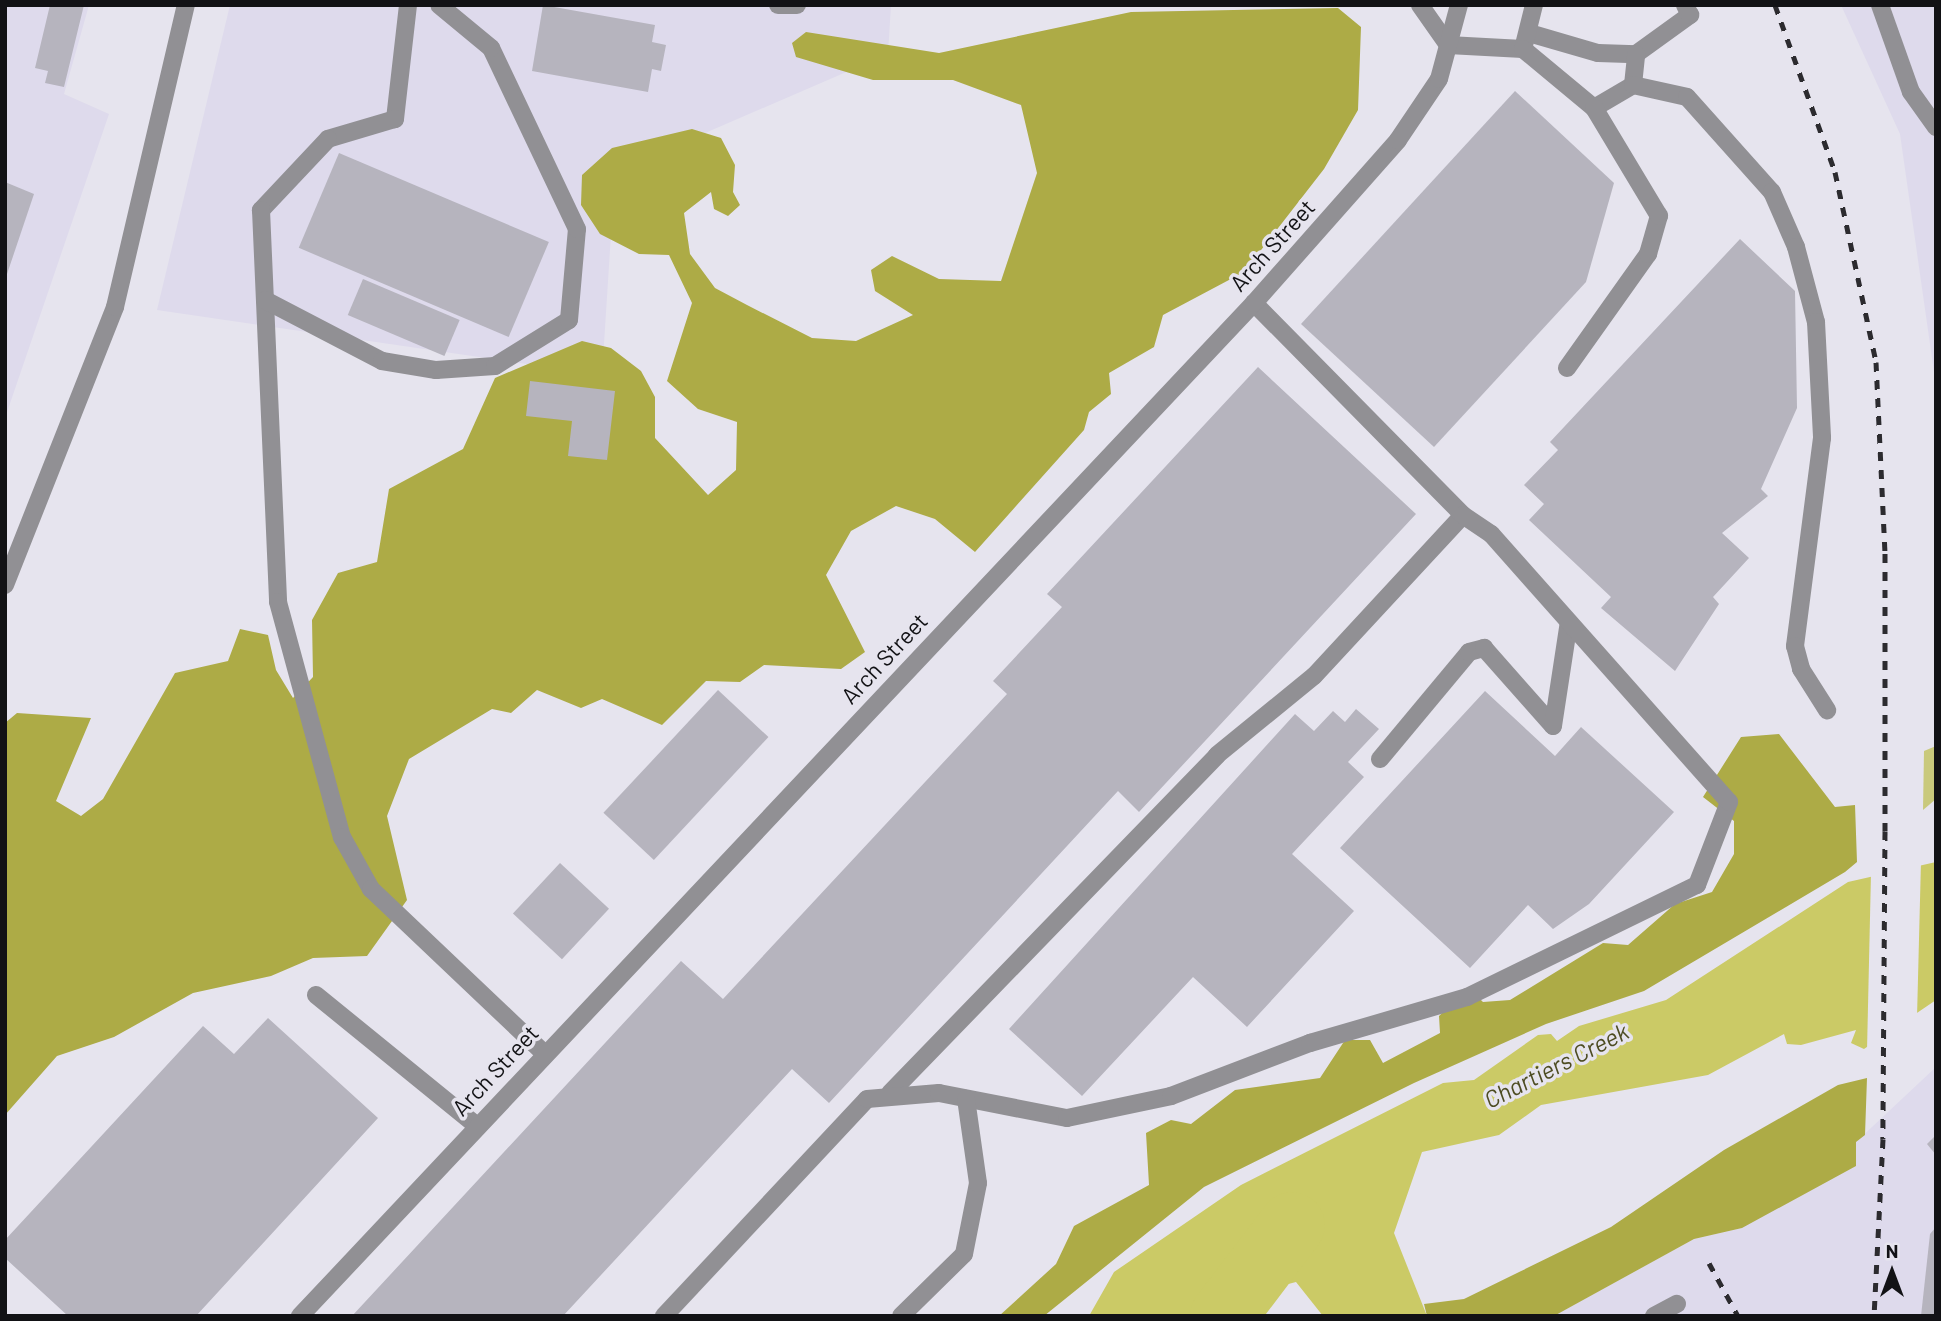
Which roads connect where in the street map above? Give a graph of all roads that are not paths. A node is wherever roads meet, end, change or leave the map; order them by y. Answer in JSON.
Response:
{"nodes":[{"id":1,"x":187,"y":5,"type":"edge"},
{"id":2,"x":408,"y":5,"type":"edge"},
{"id":3,"x":439,"y":5,"type":"edge"},
{"id":4,"x":778,"y":5,"type":"edge"},
{"id":5,"x":797,"y":5,"type":"edge"},
{"id":6,"x":1420,"y":5,"type":"edge"},
{"id":7,"x":1458,"y":5,"type":"edge"},
{"id":8,"x":1534,"y":5,"type":"edge"},
{"id":9,"x":1685,"y":5,"type":"edge"},
{"id":10,"x":1880,"y":5,"type":"edge"},
{"id":11,"x":1526,"y":41,"type":"junction"},
{"id":12,"x":1448,"y":45,"type":"junction"},
{"id":13,"x":1636,"y":54,"type":"junction"},
{"id":14,"x":1633,"y":85,"type":"junction"},
{"id":15,"x":1594,"y":108,"type":"junction"},
{"id":16,"x":1936,"y":127,"type":"edge"},
{"id":17,"x":265,"y":300,"type":"junction"},
{"id":18,"x":1254,"y":303,"type":"junction"},
{"id":19,"x":1567,"y":368,"type":"dead end"},
{"id":20,"x":1463,"y":515,"type":"junction"},
{"id":21,"x":5,"y":585,"type":"edge"},
{"id":22,"x":1569,"y":622,"type":"junction"},
{"id":23,"x":1827,"y":710,"type":"dead end"},
{"id":24,"x":1380,"y":759,"type":"dead end"},
{"id":25,"x":316,"y":995,"type":"dead end"},
{"id":26,"x":544,"y":1053,"type":"junction"},
{"id":27,"x":890,"y":1093,"type":"junction"},
{"id":28,"x":966,"y":1099,"type":"junction"},
{"id":29,"x":476,"y":1125,"type":"junction"},
{"id":30,"x":1677,"y":1304,"type":"dead end"},
{"id":31,"x":300,"y":1316,"type":"edge"},
{"id":32,"x":663,"y":1316,"type":"edge"},
{"id":33,"x":901,"y":1316,"type":"edge"},
{"id":34,"x":1654,"y":1316,"type":"edge"}],
"edges":[{"from":1,"to":21,"type":"street"},
{"from":2,"to":17,"type":"street"},
{"from":3,"to":17,"type":"street"},
{"from":4,"to":5,"type":"street"},
{"from":6,"to":12,"type":"street"},
{"from":7,"to":12,"type":"street","name":"Arch Street"},
{"from":8,"to":11,"type":"street"},
{"from":9,"to":13,"type":"street"},
{"from":10,"to":16,"type":"street"},
{"from":11,"to":12,"type":"street"},
{"from":11,"to":13,"type":"street"},
{"from":11,"to":15,"type":"street"},
{"from":12,"to":18,"type":"street","name":"Arch Street"},
{"from":13,"to":14,"type":"street"},
{"from":14,"to":15,"type":"street"},
{"from":14,"to":23,"type":"street"},
{"from":15,"to":19,"type":"street"},
{"from":17,"to":26,"type":"street"},
{"from":18,"to":20,"type":"street"},
{"from":18,"to":26,"type":"street","name":"Arch Street"},
{"from":20,"to":22,"type":"street"},
{"from":20,"to":27,"type":"street"},
{"from":22,"to":24,"type":"street"},
{"from":22,"to":28,"type":"street"},
{"from":25,"to":29,"type":"street"},
{"from":26,"to":29,"type":"street","name":"Arch Street"},
{"from":27,"to":28,"type":"street"},
{"from":27,"to":32,"type":"street"},
{"from":28,"to":33,"type":"street"},
{"from":29,"to":31,"type":"street","name":"Arch Street"},
{"from":30,"to":34,"type":"street"}]}
